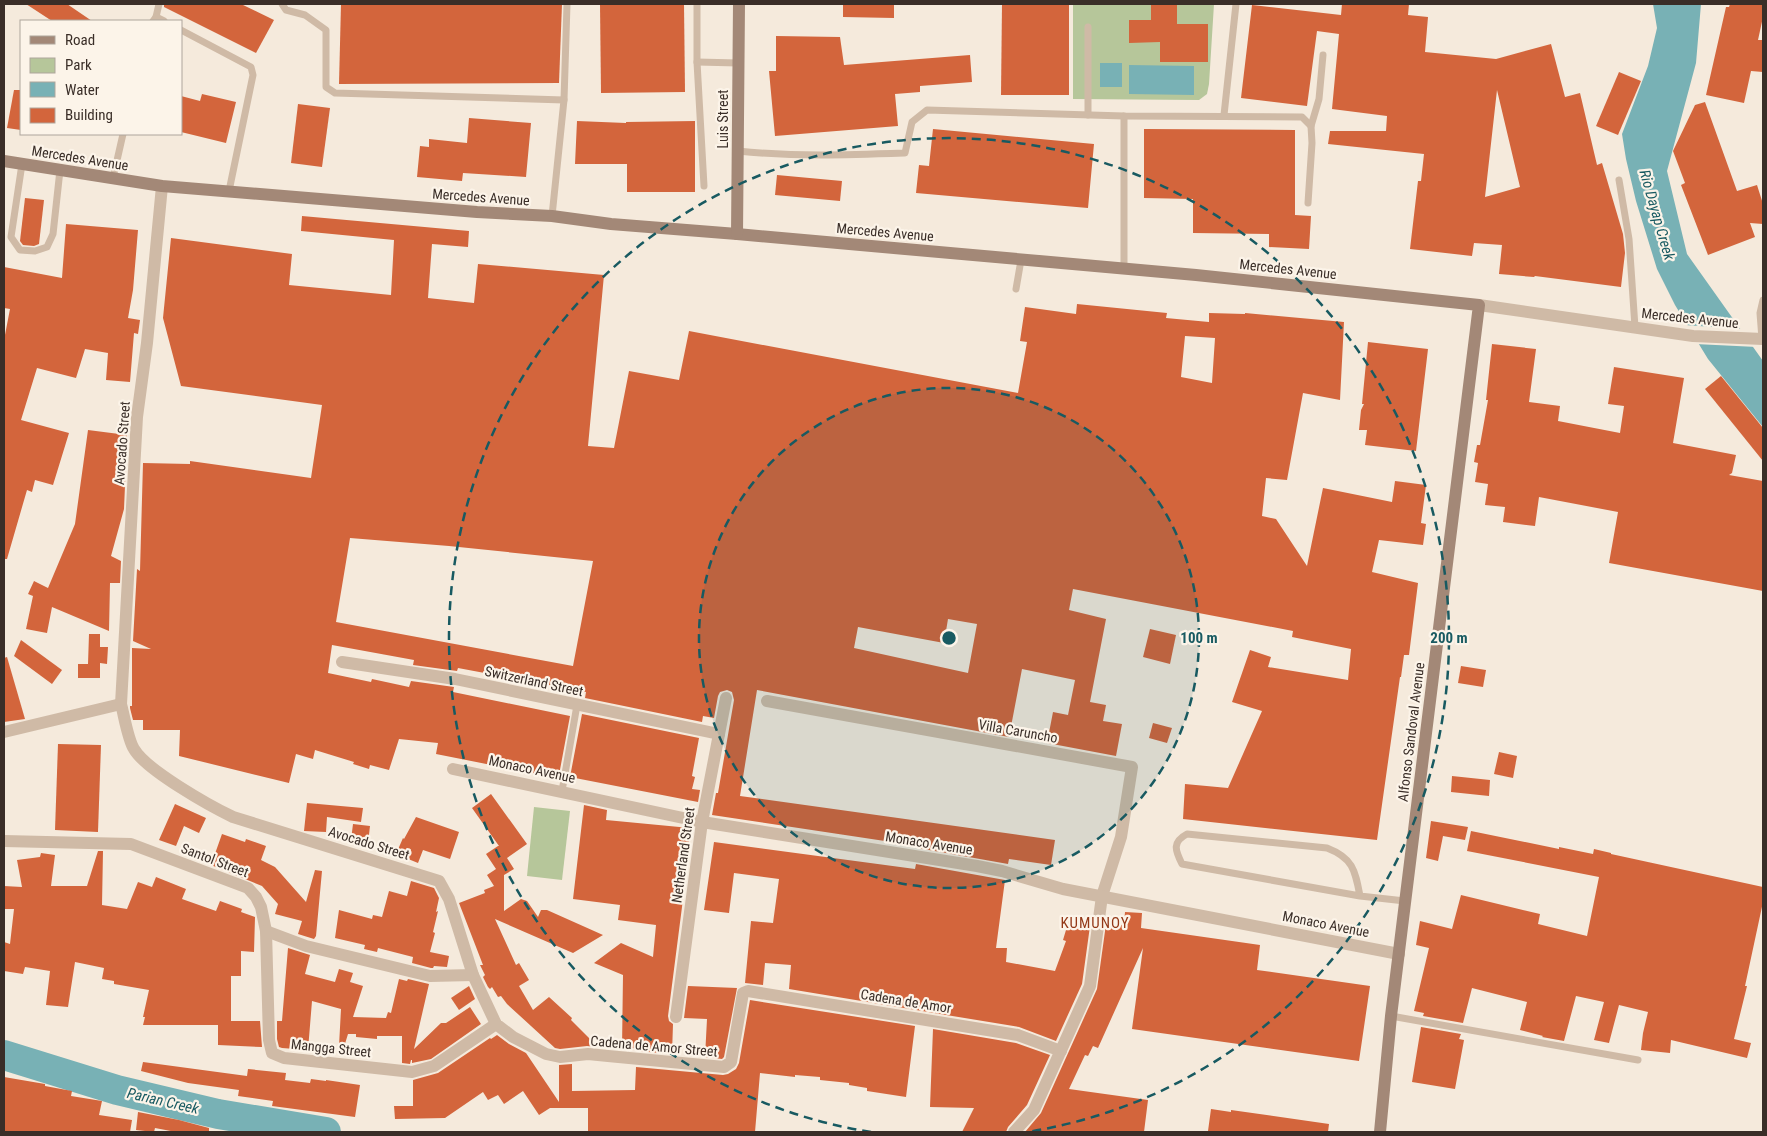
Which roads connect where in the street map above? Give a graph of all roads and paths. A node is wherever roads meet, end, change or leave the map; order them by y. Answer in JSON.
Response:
{"nodes":[{"id":1,"x":159,"y":4,"type":"edge"},
{"id":2,"x":282,"y":4,"type":"edge"},
{"id":3,"x":567,"y":4,"type":"edge"},
{"id":4,"x":697,"y":4,"type":"edge"},
{"id":5,"x":739,"y":4,"type":"edge"},
{"id":6,"x":1236,"y":4,"type":"edge"},
{"id":7,"x":155,"y":19,"type":"edge"},
{"id":8,"x":1088,"y":27,"type":"dead end"},
{"id":9,"x":182,"y":31,"type":"edge"},
{"id":10,"x":1322,"y":55,"type":"dead end"},
{"id":11,"x":697,"y":62,"type":"junction"},
{"id":12,"x":738,"y":63,"type":"junction"},
{"id":13,"x":564,"y":100,"type":"junction"},
{"id":14,"x":1088,"y":115,"type":"junction"},
{"id":15,"x":1224,"y":115,"type":"junction"},
{"id":16,"x":1124,"y":116,"type":"junction"},
{"id":17,"x":1312,"y":126,"type":"junction"},
{"id":18,"x":123,"y":135,"type":"edge"},
{"id":19,"x":738,"y":151,"type":"junction"},
{"id":20,"x":4,"y":161,"type":"edge"},
{"id":21,"x":22,"y":164,"type":"junction"},
{"id":22,"x":60,"y":170,"type":"junction"},
{"id":23,"x":113,"y":178,"type":"junction"},
{"id":24,"x":1619,"y":180,"type":"dead end"},
{"id":25,"x":162,"y":186,"type":"junction"},
{"id":26,"x":704,"y":186,"type":"dead end"},
{"id":27,"x":229,"y":191,"type":"junction"},
{"id":28,"x":1308,"y":204,"type":"dead end"},
{"id":29,"x":552,"y":216,"type":"junction"},
{"id":30,"x":737,"y":234,"type":"junction"},
{"id":31,"x":1020,"y":260,"type":"junction"},
{"id":32,"x":1124,"y":269,"type":"junction"},
{"id":33,"x":1016,"y":289,"type":"dead end"},
{"id":34,"x":1763,"y":300,"type":"edge"},
{"id":35,"x":1480,"y":305,"type":"junction"},
{"id":36,"x":1635,"y":327,"type":"junction"},
{"id":37,"x":1760,"y":341,"type":"edge"},
{"id":38,"x":342,"y":662,"type":"dead end"},
{"id":39,"x":726,"y":698,"type":"dead end"},
{"id":40,"x":767,"y":701,"type":"dead end"},
{"id":41,"x":121,"y":704,"type":"junction"},
{"id":42,"x":577,"y":705,"type":"junction"},
{"id":43,"x":4,"y":732,"type":"edge"},
{"id":44,"x":719,"y":734,"type":"junction"},
{"id":45,"x":453,"y":768,"type":"dead end"},
{"id":46,"x":562,"y":791,"type":"junction"},
{"id":47,"x":702,"y":822,"type":"junction"},
{"id":48,"x":4,"y":841,"type":"edge"},
{"id":49,"x":1102,"y":896,"type":"junction"},
{"id":50,"x":1360,"y":896,"type":"junction"},
{"id":51,"x":1405,"y":901,"type":"junction"},
{"id":52,"x":266,"y":931,"type":"junction"},
{"id":53,"x":1399,"y":954,"type":"junction"},
{"id":54,"x":473,"y":975,"type":"junction"},
{"id":55,"x":744,"y":992,"type":"joint"},
{"id":56,"x":1391,"y":1016,"type":"junction"},
{"id":57,"x":676,"y":1017,"type":"dead end"},
{"id":58,"x":496,"y":1024,"type":"junction"},
{"id":59,"x":1062,"y":1051,"type":"junction"},
{"id":60,"x":560,"y":1057,"type":"joint"},
{"id":61,"x":1638,"y":1060,"type":"dead end"},
{"id":62,"x":1014,"y":1132,"type":"edge"},
{"id":63,"x":1380,"y":1132,"type":"edge"}],
"edges":[{"from":1,"to":7,"type":"lane"},
{"from":2,"to":13,"type":"lane"},
{"from":3,"to":13,"type":"lane"},
{"from":4,"to":11,"type":"lane"},
{"from":5,"to":12,"type":"main road","name":"Luis Street"},
{"from":6,"to":15,"type":"lane"},
{"from":8,"to":14,"type":"lane"},
{"from":9,"to":27,"type":"lane"},
{"from":10,"to":17,"type":"lane"},
{"from":11,"to":12,"type":"lane"},
{"from":11,"to":26,"type":"lane"},
{"from":12,"to":19,"type":"main road","name":"Luis Street"},
{"from":13,"to":29,"type":"lane"},
{"from":14,"to":16,"type":"lane"},
{"from":14,"to":19,"type":"lane"},
{"from":15,"to":16,"type":"lane"},
{"from":15,"to":17,"type":"lane"},
{"from":16,"to":32,"type":"lane"},
{"from":17,"to":28,"type":"lane"},
{"from":18,"to":23,"type":"lane"},
{"from":19,"to":30,"type":"main road","name":"Luis Street"},
{"from":20,"to":21,"type":"main road","name":"Mercedes Avenue"},
{"from":21,"to":22,"type":"main road","name":"Mercedes Avenue"},
{"from":21,"to":22,"type":"lane"},
{"from":22,"to":23,"type":"main road","name":"Mercedes Avenue"},
{"from":23,"to":25,"type":"main road","name":"Mercedes Avenue"},
{"from":24,"to":36,"type":"lane"},
{"from":25,"to":27,"type":"main road","name":"Mercedes Avenue"},
{"from":25,"to":41,"type":"street","name":"Avocado Street"},
{"from":27,"to":29,"type":"main road","name":"Mercedes Avenue"},
{"from":29,"to":30,"type":"main road","name":"Mercedes Avenue"},
{"from":30,"to":31,"type":"main road","name":"Mercedes Avenue"},
{"from":31,"to":32,"type":"main road","name":"Mercedes Avenue"},
{"from":31,"to":33,"type":"lane"},
{"from":32,"to":35,"type":"main road","name":"Mercedes Avenue"},
{"from":34,"to":37,"type":"lane"},
{"from":35,"to":36,"type":"street","name":"Mercedes Avenue"},
{"from":35,"to":51,"type":"main road","name":"Alfonso Sandoval Avenue"},
{"from":36,"to":37,"type":"street","name":"Mercedes Avenue"},
{"from":38,"to":42,"type":"street","name":"Switzerland Street"},
{"from":39,"to":44,"type":"street","name":"Netherland Street"},
{"from":40,"to":49,"type":"street","name":"Villa Caruncho"},
{"from":41,"to":43,"type":"street"},
{"from":41,"to":54,"type":"street","name":"Avocado Street"},
{"from":42,"to":44,"type":"street","name":"Switzerland Street"},
{"from":42,"to":46,"type":"lane"},
{"from":44,"to":47,"type":"street","name":"Netherland Street"},
{"from":45,"to":46,"type":"street","name":"Monaco Avenue"},
{"from":46,"to":47,"type":"street","name":"Monaco Avenue"},
{"from":47,"to":49,"type":"street","name":"Monaco Avenue"},
{"from":47,"to":57,"type":"street","name":"Netherland Street"},
{"from":48,"to":52,"type":"street","name":"Santol Street"},
{"from":49,"to":53,"type":"street","name":"Monaco Avenue"},
{"from":49,"to":59,"type":"street"},
{"from":50,"to":50,"type":"lane"},
{"from":50,"to":51,"type":"lane"},
{"from":51,"to":53,"type":"main road","name":"Alfonso Sandoval Avenue"},
{"from":52,"to":54,"type":"street"},
{"from":52,"to":58,"type":"street","name":"Mangga Street"},
{"from":53,"to":56,"type":"main road","name":"Alfonso Sandoval Avenue"},
{"from":54,"to":58,"type":"street","name":"Avocado Street"},
{"from":55,"to":59,"type":"street","name":"Cadena de Amor"},
{"from":55,"to":60,"type":"street","name":"Cadena de Amor Street"},
{"from":56,"to":61,"type":"lane"},
{"from":56,"to":63,"type":"main road","name":"Alfonso Sandoval Avenue"},
{"from":58,"to":60,"type":"street","name":"Avocado Street"},
{"from":59,"to":62,"type":"street"}]}
